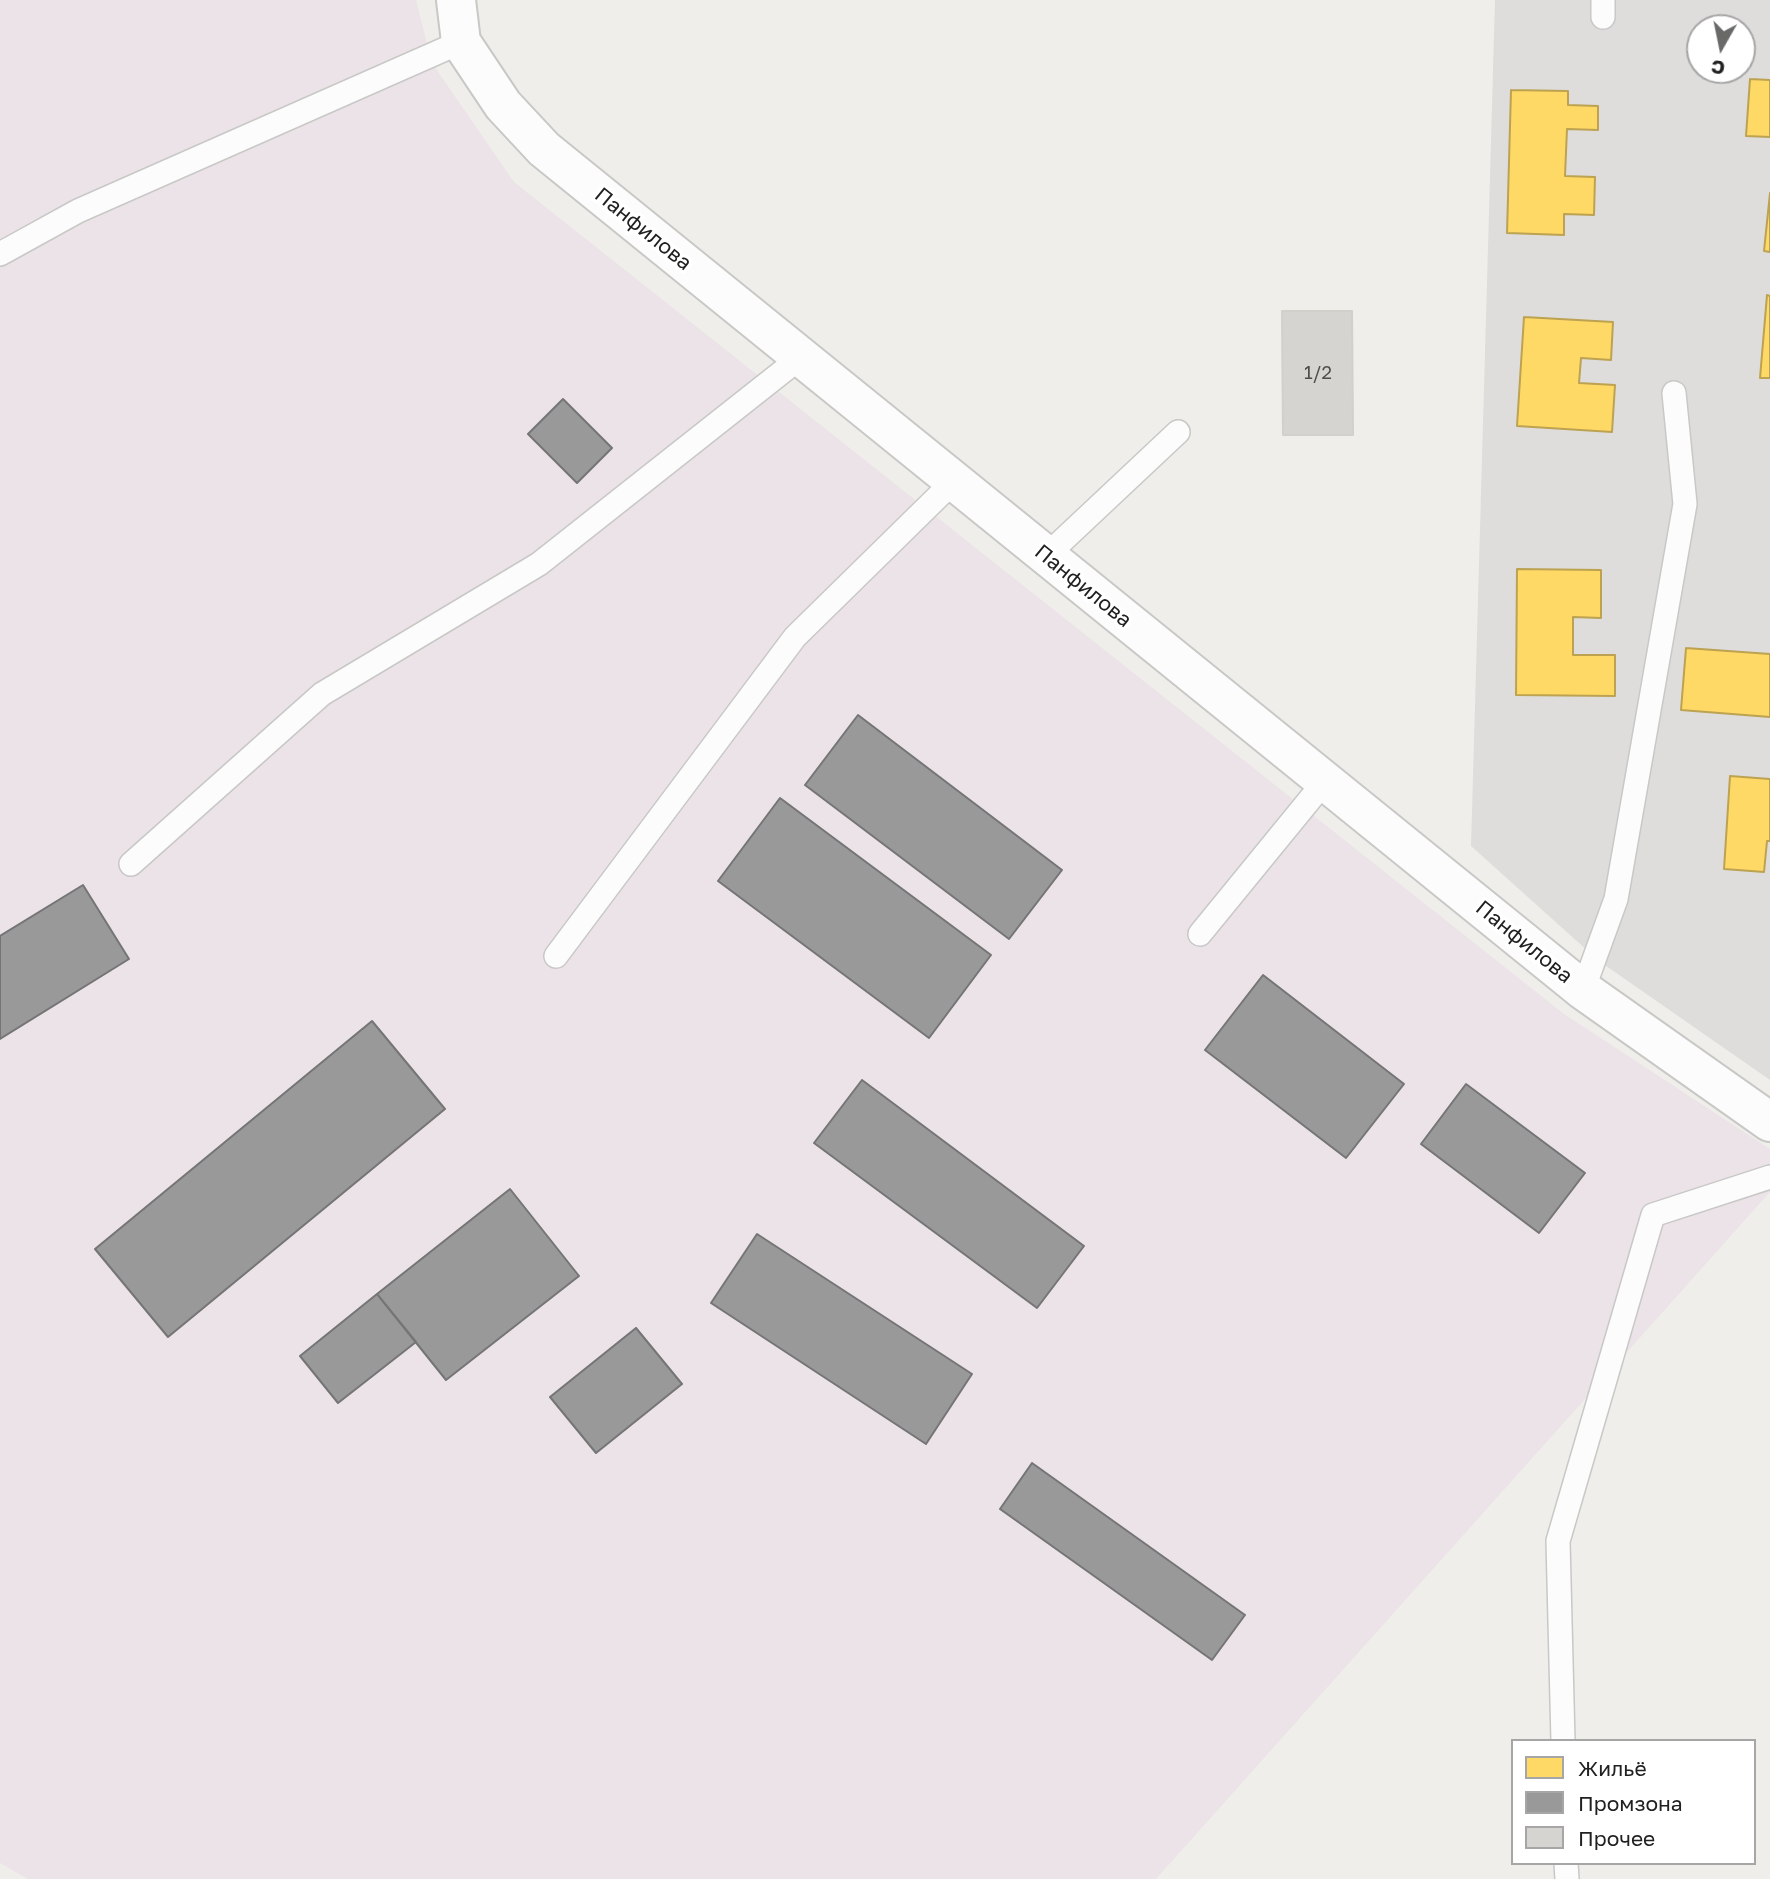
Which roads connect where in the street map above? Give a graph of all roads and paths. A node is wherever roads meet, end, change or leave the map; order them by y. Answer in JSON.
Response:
{"nodes":[{"id":1,"x":456,"y":0,"type":"edge"},
{"id":2,"x":461,"y":42,"type":"junction"},
{"id":3,"x":0,"y":254,"type":"edge"},
{"id":4,"x":801,"y":357,"type":"junction"},
{"id":5,"x":1674,"y":394,"type":"dead end"},
{"id":6,"x":1178,"y":432,"type":"dead end"},
{"id":7,"x":954,"y":481,"type":"junction"},
{"id":8,"x":1046,"y":556,"type":"junction"},
{"id":9,"x":1325,"y":781,"type":"junction"},
{"id":10,"x":131,"y":864,"type":"dead end"},
{"id":11,"x":1200,"y":934,"type":"dead end"},
{"id":12,"x":556,"y":956,"type":"dead end"},
{"id":13,"x":1583,"y":990,"type":"junction"},
{"id":14,"x":1770,"y":1122,"type":"edge"},
{"id":15,"x":1770,"y":1177,"type":"edge"},
{"id":16,"x":1563,"y":1739,"type":"edge"}],
"edges":[{"from":1,"to":2,"type":"street","name":"Панфилова"},
{"from":2,"to":3,"type":"lane"},
{"from":2,"to":4,"type":"street","name":"Панфилова"},
{"from":4,"to":7,"type":"street","name":"Панфилова"},
{"from":4,"to":10,"type":"lane"},
{"from":5,"to":13,"type":"lane"},
{"from":6,"to":8,"type":"lane"},
{"from":7,"to":8,"type":"street","name":"Панфилова"},
{"from":7,"to":12,"type":"lane"},
{"from":8,"to":9,"type":"street","name":"Панфилова"},
{"from":9,"to":11,"type":"lane"},
{"from":9,"to":13,"type":"street","name":"Панфилова"},
{"from":13,"to":14,"type":"street","name":"Панфилова"},
{"from":15,"to":16,"type":"lane"}]}
